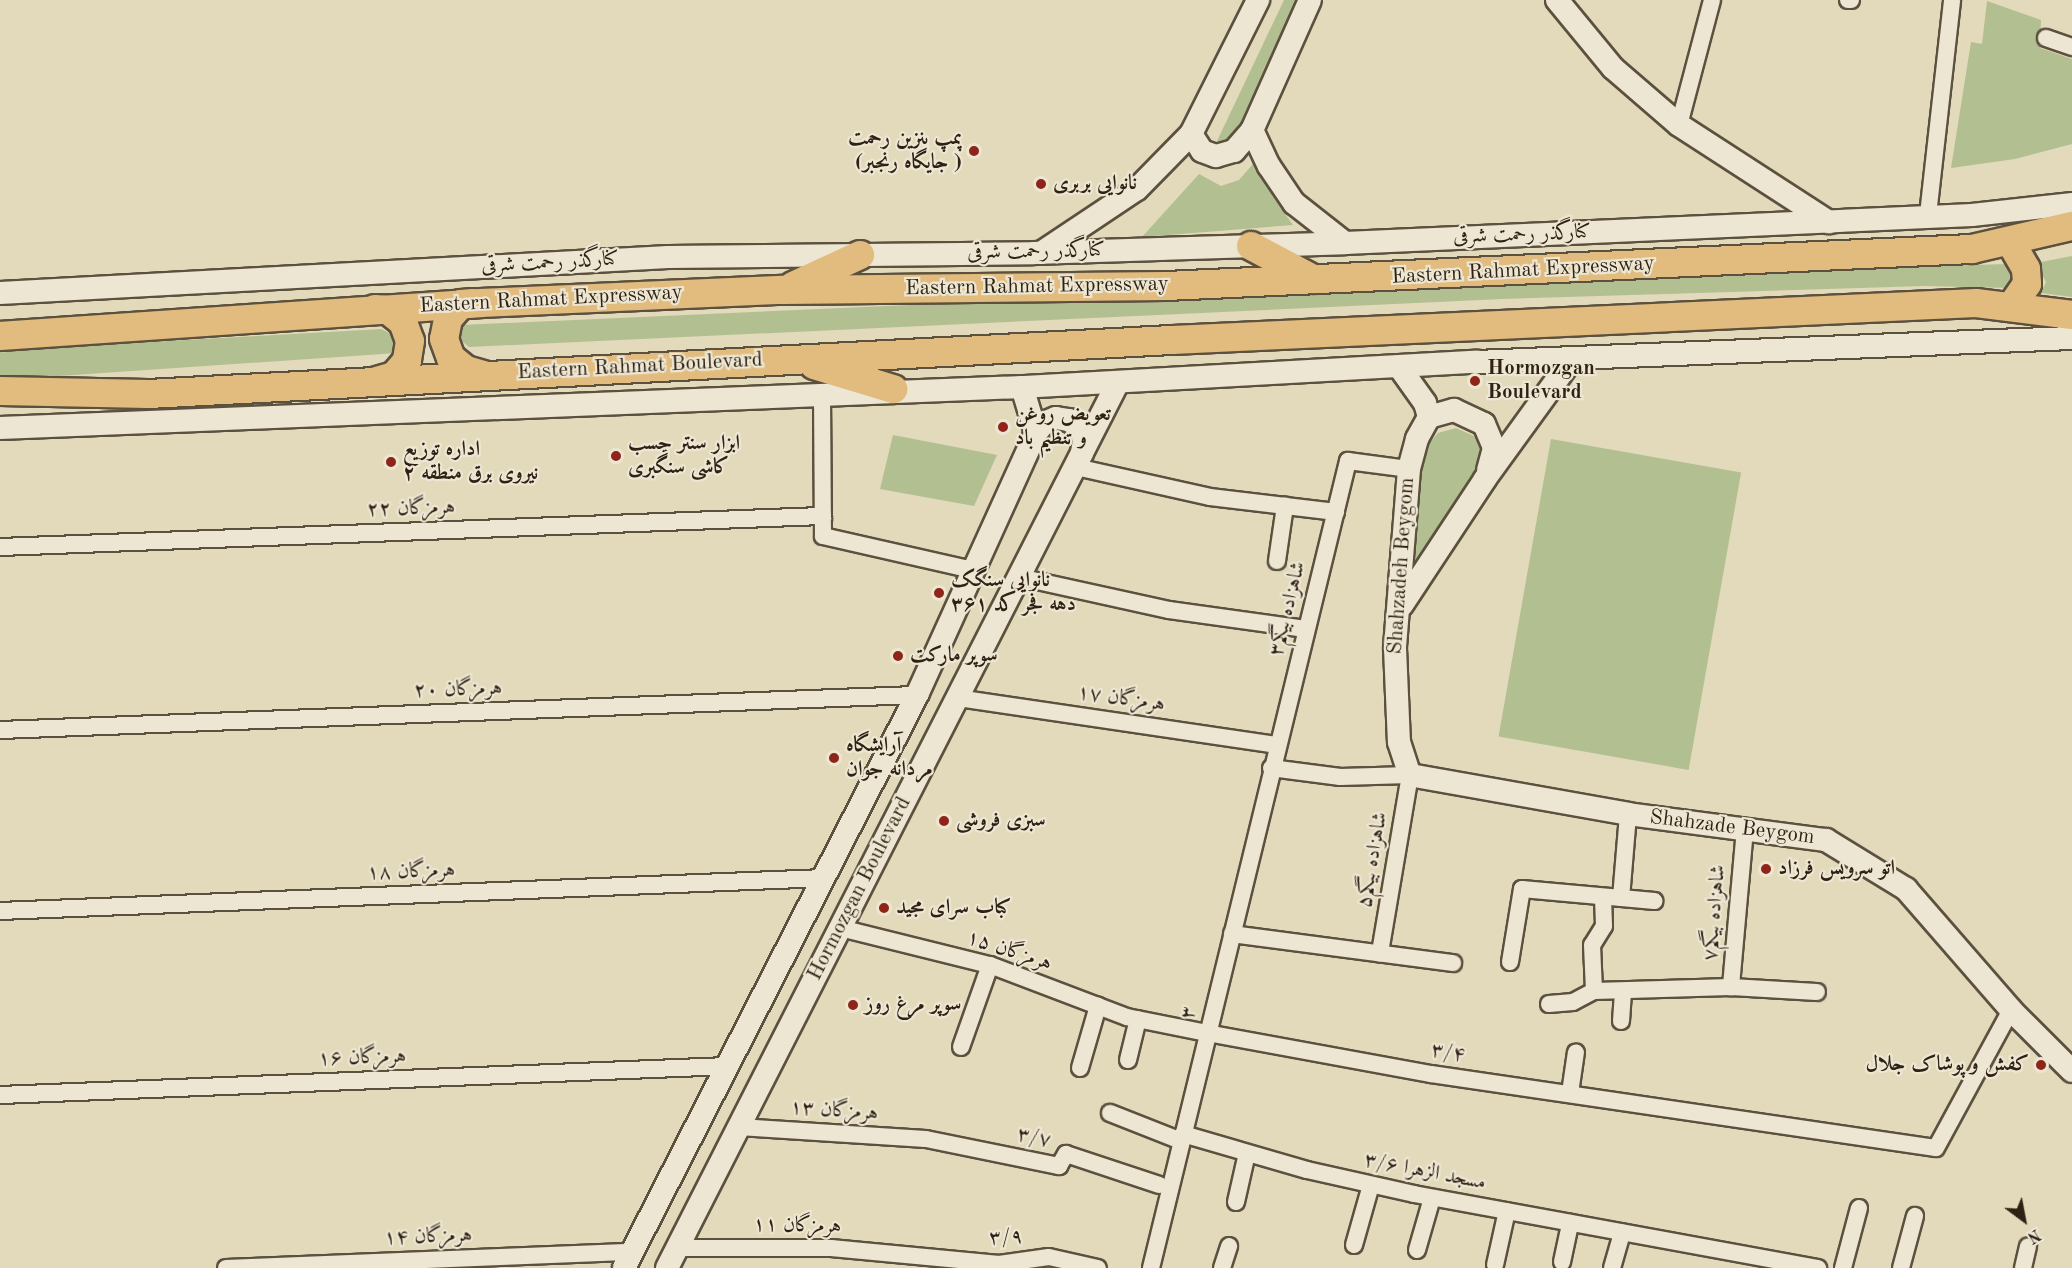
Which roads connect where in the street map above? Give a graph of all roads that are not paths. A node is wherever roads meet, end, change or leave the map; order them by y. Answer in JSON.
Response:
{"nodes":[{"id":1,"x":1258,"y":0,"type":"edge"},
{"id":2,"x":1310,"y":0,"type":"edge"},
{"id":3,"x":1557,"y":0,"type":"edge"},
{"id":4,"x":1712,"y":0,"type":"edge"},
{"id":5,"x":1952,"y":0,"type":"edge"},
{"id":6,"x":2046,"y":38,"type":"dead end"},
{"id":7,"x":2072,"y":47,"type":"edge"},
{"id":8,"x":1679,"y":125,"type":"junction"},
{"id":9,"x":1252,"y":130,"type":"junction"},
{"id":10,"x":1191,"y":134,"type":"junction"},
{"id":11,"x":2072,"y":204,"type":"edge"},
{"id":12,"x":1928,"y":215,"type":"junction"},
{"id":13,"x":1829,"y":222,"type":"junction"},
{"id":14,"x":2072,"y":226,"type":"edge"},
{"id":15,"x":2010,"y":241,"type":"junction"},
{"id":16,"x":1344,"y":243,"type":"junction"},
{"id":17,"x":1251,"y":246,"type":"junction"},
{"id":18,"x":1041,"y":253,"type":"junction"},
{"id":19,"x":860,"y":255,"type":"junction"},
{"id":20,"x":1315,"y":280,"type":"junction"},
{"id":21,"x":783,"y":290,"type":"junction"},
{"id":22,"x":0,"y":293,"type":"edge"},
{"id":23,"x":480,"y":303,"type":"junction"},
{"id":24,"x":2011,"y":307,"type":"junction"},
{"id":25,"x":369,"y":309,"type":"junction"},
{"id":26,"x":2072,"y":315,"type":"edge"},
{"id":27,"x":0,"y":336,"type":"edge"},
{"id":28,"x":2072,"y":338,"type":"edge"},
{"id":29,"x":795,"y":359,"type":"junction"},
{"id":30,"x":1572,"y":359,"type":"junction"},
{"id":31,"x":1400,"y":368,"type":"junction"},
{"id":32,"x":486,"y":375,"type":"junction"},
{"id":33,"x":375,"y":381,"type":"junction"},
{"id":34,"x":1118,"y":382,"type":"junction"},
{"id":35,"x":1022,"y":387,"type":"junction"},
{"id":36,"x":893,"y":389,"type":"junction"},
{"id":37,"x":0,"y":391,"type":"edge"},
{"id":38,"x":822,"y":394,"type":"junction"},
{"id":39,"x":1429,"y":417,"type":"junction"},
{"id":40,"x":0,"y":428,"type":"edge"},
{"id":41,"x":1036,"y":433,"type":"junction"},
{"id":42,"x":1079,"y":460,"type":"junction"},
{"id":43,"x":1409,"y":469,"type":"junction"},
{"id":44,"x":1485,"y":479,"type":"junction"},
{"id":45,"x":1285,"y":506,"type":"junction"},
{"id":46,"x":1336,"y":512,"type":"junction"},
{"id":47,"x":823,"y":516,"type":"junction"},
{"id":48,"x":0,"y":548,"type":"edge"},
{"id":49,"x":1278,"y":561,"type":"dead end"},
{"id":50,"x":973,"y":570,"type":"junction"},
{"id":51,"x":1019,"y":577,"type":"junction"},
{"id":52,"x":1401,"y":606,"type":"junction"},
{"id":53,"x":1306,"y":628,"type":"junction"},
{"id":54,"x":917,"y":695,"type":"junction"},
{"id":55,"x":958,"y":698,"type":"junction"},
{"id":56,"x":0,"y":730,"type":"edge"},
{"id":57,"x":1277,"y":745,"type":"junction"},
{"id":58,"x":1271,"y":768,"type":"junction"},
{"id":59,"x":1410,"y":775,"type":"junction"},
{"id":60,"x":1628,"y":814,"type":"junction"},
{"id":61,"x":1744,"y":829,"type":"junction"},
{"id":62,"x":824,"y":878,"type":"junction"},
{"id":63,"x":1603,"y":897,"type":"junction"},
{"id":64,"x":1621,"y":898,"type":"junction"},
{"id":65,"x":1654,"y":901,"type":"dead end"},
{"id":66,"x":0,"y":911,"type":"edge"},
{"id":67,"x":840,"y":928,"type":"junction"},
{"id":68,"x":1232,"y":934,"type":"junction"},
{"id":69,"x":1380,"y":953,"type":"junction"},
{"id":70,"x":1510,"y":962,"type":"dead end"},
{"id":71,"x":1453,"y":963,"type":"dead end"},
{"id":72,"x":990,"y":966,"type":"junction"},
{"id":73,"x":1731,"y":987,"type":"junction"},
{"id":74,"x":1594,"y":991,"type":"junction"},
{"id":75,"x":1623,"y":991,"type":"junction"},
{"id":76,"x":1817,"y":992,"type":"dead end"},
{"id":77,"x":1549,"y":1004,"type":"dead end"},
{"id":78,"x":1098,"y":1006,"type":"junction"},
{"id":79,"x":2012,"y":1010,"type":"junction"},
{"id":80,"x":1138,"y":1019,"type":"junction"},
{"id":81,"x":1621,"y":1021,"type":"dead end"},
{"id":82,"x":1207,"y":1033,"type":"junction"},
{"id":83,"x":961,"y":1047,"type":"dead end"},
{"id":84,"x":1576,"y":1053,"type":"dead end"},
{"id":85,"x":1128,"y":1060,"type":"dead end"},
{"id":86,"x":726,"y":1066,"type":"junction"},
{"id":87,"x":1080,"y":1068,"type":"dead end"},
{"id":88,"x":2072,"y":1071,"type":"edge"},
{"id":89,"x":1569,"y":1094,"type":"junction"},
{"id":90,"x":0,"y":1095,"type":"edge"},
{"id":91,"x":1110,"y":1113,"type":"dead end"},
{"id":92,"x":739,"y":1127,"type":"junction"},
{"id":93,"x":1182,"y":1138,"type":"junction"},
{"id":94,"x":926,"y":1139,"type":"joint"},
{"id":95,"x":1247,"y":1153,"type":"junction"},
{"id":96,"x":1159,"y":1185,"type":"dead end"},
{"id":97,"x":1371,"y":1185,"type":"junction"},
{"id":98,"x":1432,"y":1198,"type":"junction"},
{"id":99,"x":1236,"y":1202,"type":"dead end"},
{"id":100,"x":1859,"y":1208,"type":"dead end"},
{"id":101,"x":1507,"y":1211,"type":"junction"},
{"id":102,"x":1915,"y":1216,"type":"dead end"},
{"id":103,"x":1570,"y":1223,"type":"junction"},
{"id":104,"x":1622,"y":1232,"type":"junction"},
{"id":105,"x":1354,"y":1245,"type":"dead end"},
{"id":106,"x":1229,"y":1246,"type":"dead end"},
{"id":107,"x":2028,"y":1247,"type":"dead end"},
{"id":108,"x":677,"y":1248,"type":"junction"},
{"id":109,"x":1417,"y":1250,"type":"dead end"},
{"id":110,"x":915,"y":1256,"type":"joint"},
{"id":111,"x":628,"y":1260,"type":"edge"},
{"id":112,"x":1562,"y":1262,"type":"dead end"},
{"id":113,"x":1495,"y":1265,"type":"dead end"},
{"id":114,"x":226,"y":1268,"type":"edge"},
{"id":115,"x":667,"y":1268,"type":"edge"},
{"id":116,"x":1098,"y":1268,"type":"edge"},
{"id":117,"x":1151,"y":1268,"type":"edge"},
{"id":118,"x":1222,"y":1268,"type":"edge"},
{"id":119,"x":1612,"y":1268,"type":"edge"},
{"id":120,"x":1818,"y":1268,"type":"edge"},
{"id":121,"x":1843,"y":1268,"type":"edge"},
{"id":122,"x":1901,"y":1268,"type":"edge"},
{"id":123,"x":2023,"y":1268,"type":"edge"}],
"edges":[{"from":1,"to":10,"type":"street"},
{"from":2,"to":9,"type":"street"},
{"from":3,"to":8,"type":"street"},
{"from":4,"to":8,"type":"street"},
{"from":5,"to":12,"type":"street"},
{"from":6,"to":7,"type":"street"},
{"from":8,"to":13,"type":"street"},
{"from":9,"to":10,"type":"street"},
{"from":9,"to":16,"type":"street"},
{"from":10,"to":18,"type":"street"},
{"from":11,"to":12,"type":"street","name":"کنارگذر رحمت شرقی"},
{"from":12,"to":13,"type":"street","name":"کنارگذر رحمت شرقی"},
{"from":13,"to":16,"type":"street","name":"کنارگذر رحمت شرقی"},
{"from":14,"to":15,"type":"highway","name":"Eastern Rahmat Expressway"},
{"from":15,"to":20,"type":"highway","name":"Eastern Rahmat Expressway"},
{"from":15,"to":24,"type":"highway"},
{"from":16,"to":17,"type":"street","name":"کنارگذر رحمت شرقی"},
{"from":17,"to":18,"type":"street","name":"کنارگذر رحمت شرقی"},
{"from":17,"to":20,"type":"highway"},
{"from":18,"to":19,"type":"street","name":"کنارگذر رحمت شرقی"},
{"from":19,"to":21,"type":"highway"},
{"from":19,"to":22,"type":"street","name":"کنارگذر رحمت شرقی"},
{"from":20,"to":21,"type":"highway","name":"Eastern Rahmat Expressway"},
{"from":21,"to":23,"type":"highway","name":"Eastern Rahmat Expressway"},
{"from":23,"to":25,"type":"highway","name":"Eastern Rahmat Expressway"},
{"from":23,"to":32,"type":"highway"},
{"from":24,"to":26,"type":"highway"},
{"from":24,"to":29,"type":"highway"},
{"from":25,"to":27,"type":"highway","name":"Eastern Rahmat Expressway"},
{"from":25,"to":33,"type":"highway"},
{"from":28,"to":30,"type":"street"},
{"from":29,"to":32,"type":"highway","name":"Eastern Rahmat Boulevard"},
{"from":29,"to":36,"type":"highway"},
{"from":30,"to":31,"type":"street"},
{"from":30,"to":44,"type":"street"},
{"from":31,"to":34,"type":"street"},
{"from":31,"to":39,"type":"street"},
{"from":32,"to":33,"type":"highway"},
{"from":33,"to":37,"type":"highway"},
{"from":34,"to":35,"type":"street"},
{"from":34,"to":42,"type":"street","name":"Hormozgan Boulevard"},
{"from":35,"to":36,"type":"street"},
{"from":35,"to":41,"type":"street"},
{"from":36,"to":38,"type":"street"},
{"from":38,"to":40,"type":"street"},
{"from":38,"to":47,"type":"street"},
{"from":39,"to":43,"type":"street","name":"Shahzadeh Beygom"},
{"from":39,"to":44,"type":"street"},
{"from":41,"to":42,"type":"street"},
{"from":41,"to":50,"type":"street","name":"Hormozgan Boulevard"},
{"from":42,"to":45,"type":"street"},
{"from":42,"to":51,"type":"street","name":"Hormozgan Boulevard"},
{"from":43,"to":46,"type":"street","name":"۳شاهزاده بیگم"},
{"from":43,"to":52,"type":"street","name":"Shahzadeh Beygom"},
{"from":44,"to":52,"type":"street"},
{"from":45,"to":46,"type":"street"},
{"from":45,"to":49,"type":"street"},
{"from":46,"to":53,"type":"street","name":"۳شاهزاده بیگم"},
{"from":47,"to":48,"type":"street","name":"هرمزگان ۲۲"},
{"from":47,"to":50,"type":"street"},
{"from":50,"to":54,"type":"street","name":"Hormozgan Boulevard"},
{"from":51,"to":53,"type":"street"},
{"from":51,"to":55,"type":"street","name":"Hormozgan Boulevard"},
{"from":52,"to":59,"type":"street","name":"Shahzadeh Beygom"},
{"from":53,"to":57,"type":"street","name":"۳شاهزاده بیگم"},
{"from":54,"to":56,"type":"street","name":"هرمزگان ۲۰"},
{"from":54,"to":62,"type":"street","name":"Hormozgan Boulevard"},
{"from":55,"to":57,"type":"street","name":"هرمزگان ۱۷"},
{"from":55,"to":67,"type":"street","name":"Hormozgan Boulevard"},
{"from":57,"to":58,"type":"street","name":"۳شاهزاده بیگم"},
{"from":58,"to":59,"type":"street"},
{"from":58,"to":68,"type":"street","name":"۳"},
{"from":59,"to":60,"type":"street","name":"Shahzade Beygom"},
{"from":59,"to":69,"type":"street","name":"شاهزاده بیگم۵"},
{"from":60,"to":61,"type":"street","name":"Shahzade Beygom"},
{"from":60,"to":64,"type":"street"},
{"from":61,"to":73,"type":"street","name":"شاهزاده بیگم۷"},
{"from":61,"to":79,"type":"street","name":"Shahzade Beygom"},
{"from":62,"to":66,"type":"street","name":"هرمزگان ۱۸"},
{"from":62,"to":86,"type":"street","name":"Hormozgan Boulevard"},
{"from":63,"to":64,"type":"street"},
{"from":63,"to":70,"type":"street"},
{"from":63,"to":74,"type":"street"},
{"from":64,"to":65,"type":"street"},
{"from":67,"to":72,"type":"street","name":"هرمزگان ۱۵"},
{"from":67,"to":92,"type":"street","name":"Hormozgan Boulevard"},
{"from":68,"to":69,"type":"street"},
{"from":68,"to":82,"type":"street","name":"۳"},
{"from":69,"to":71,"type":"street"},
{"from":72,"to":78,"type":"street","name":"هرمزگان ۱۵"},
{"from":72,"to":83,"type":"street"},
{"from":73,"to":75,"type":"street"},
{"from":73,"to":76,"type":"street","name":"شاهزاده بیگم۷"},
{"from":74,"to":75,"type":"street"},
{"from":74,"to":77,"type":"street"},
{"from":75,"to":81,"type":"street"},
{"from":78,"to":80,"type":"street","name":"هرمزگان ۱۵"},
{"from":78,"to":87,"type":"street"},
{"from":79,"to":88,"type":"street","name":"Shahzade Beygom"},
{"from":79,"to":89,"type":"street","name":"۳/۴"},
{"from":80,"to":82,"type":"street","name":"۳/۴"},
{"from":80,"to":85,"type":"street"},
{"from":82,"to":89,"type":"street","name":"۳/۴"},
{"from":82,"to":93,"type":"street","name":"۳"},
{"from":84,"to":89,"type":"street"},
{"from":86,"to":90,"type":"street","name":"هرمزگان ۱۶"},
{"from":86,"to":111,"type":"street","name":"Hormozgan Boulevard"},
{"from":91,"to":93,"type":"street","name":"مسجد الزهرا ۳/۶"},
{"from":92,"to":94,"type":"street","name":"هرمزگان ۱۳"},
{"from":92,"to":108,"type":"street","name":"Hormozgan Boulevard"},
{"from":93,"to":95,"type":"street","name":"مسجد الزهرا ۳/۶"},
{"from":93,"to":117,"type":"street","name":"۳"},
{"from":94,"to":96,"type":"street","name":"۳/۷"},
{"from":95,"to":97,"type":"street","name":"مسجد الزهرا ۳/۶"},
{"from":95,"to":99,"type":"street"},
{"from":97,"to":98,"type":"street","name":"مسجد الزهرا ۳/۶"},
{"from":97,"to":105,"type":"street"},
{"from":98,"to":101,"type":"street","name":"مسجد الزهرا ۳/۶"},
{"from":98,"to":109,"type":"street"},
{"from":100,"to":121,"type":"street"},
{"from":101,"to":103,"type":"street","name":"مسجد الزهرا ۳/۶"},
{"from":101,"to":113,"type":"street"},
{"from":102,"to":122,"type":"street"},
{"from":103,"to":104,"type":"street","name":"مسجد الزهرا ۳/۶"},
{"from":103,"to":112,"type":"street"},
{"from":104,"to":119,"type":"street"},
{"from":104,"to":120,"type":"street","name":"مسجد الزهرا ۳/۶"},
{"from":106,"to":118,"type":"street"},
{"from":107,"to":123,"type":"street"},
{"from":108,"to":110,"type":"street","name":"هرمزگان ۱۱"},
{"from":108,"to":115,"type":"street","name":"Hormozgan Boulevard"},
{"from":110,"to":116,"type":"street","name":"۳/۹"},
{"from":111,"to":114,"type":"street","name":"هرمزگان ۱۴"}]}
